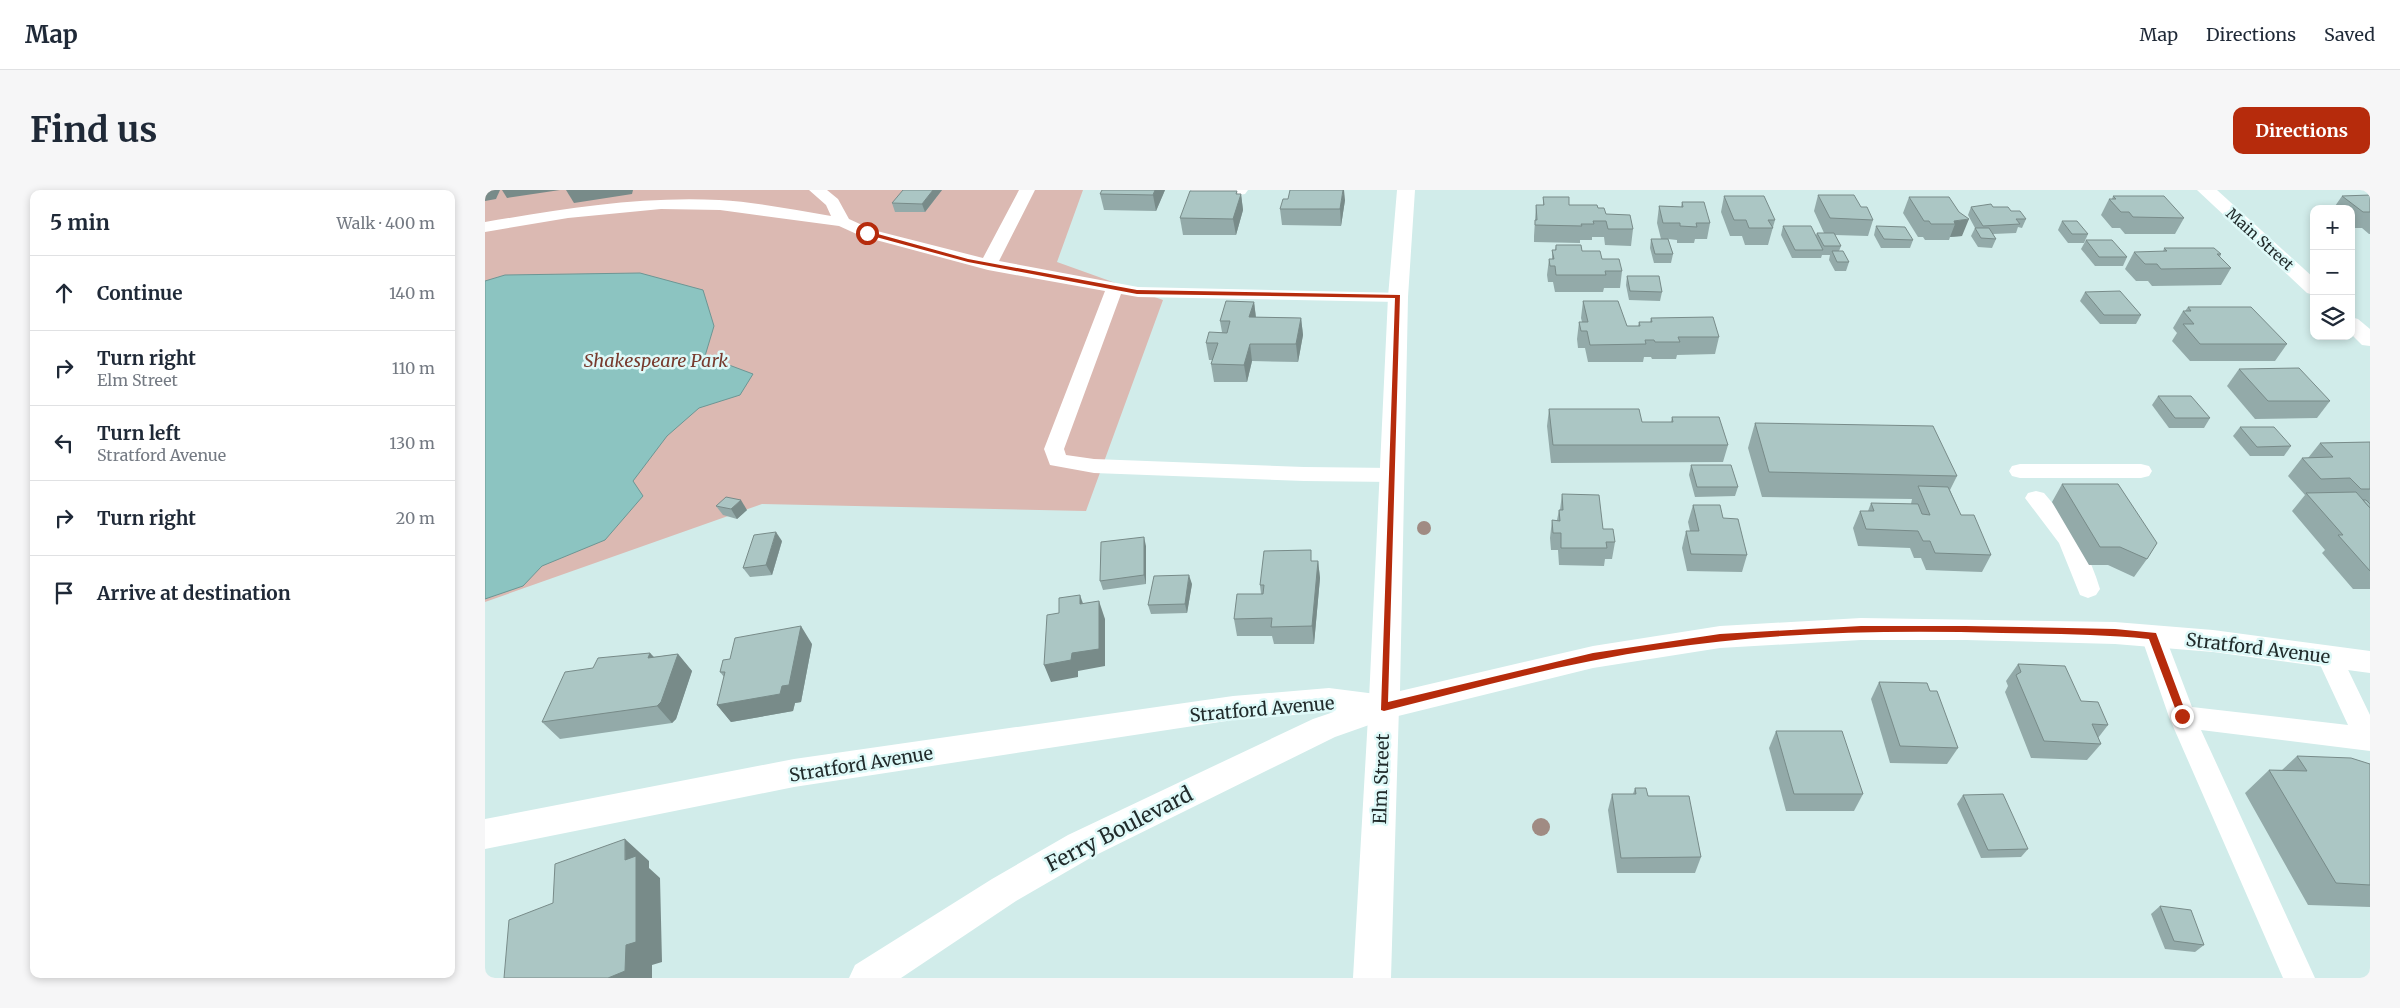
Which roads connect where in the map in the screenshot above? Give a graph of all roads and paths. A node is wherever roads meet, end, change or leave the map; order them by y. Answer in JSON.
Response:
{"nodes":[{"id":1,"x":817,"y":190,"type":"edge"},
{"id":2,"x":1027,"y":190,"type":"edge"},
{"id":3,"x":1200,"y":190,"type":"edge"},
{"id":4,"x":1239,"y":190,"type":"edge"},
{"id":5,"x":1406,"y":190,"type":"edge"},
{"id":6,"x":2206,"y":190,"type":"edge"},
{"id":7,"x":843,"y":222,"type":"junction"},
{"id":8,"x":485,"y":227,"type":"edge"},
{"id":9,"x":987,"y":264,"type":"junction"},
{"id":10,"x":2310,"y":285,"type":"edge"},
{"id":11,"x":1115,"y":288,"type":"junction"},
{"id":12,"x":1398,"y":297,"type":"junction"},
{"id":13,"x":2355,"y":327,"type":"edge"},
{"id":14,"x":2370,"y":340,"type":"edge"},
{"id":15,"x":2020,"y":471,"type":"dead end"},
{"id":16,"x":2141,"y":471,"type":"dead end"},
{"id":17,"x":1393,"y":475,"type":"junction"},
{"id":18,"x":2036,"y":498,"type":"dead end"},
{"id":19,"x":2087,"y":590,"type":"dead end"},
{"id":20,"x":2153,"y":636,"type":"junction"},
{"id":21,"x":2329,"y":656,"type":"junction"},
{"id":22,"x":2370,"y":662,"type":"edge"},
{"id":23,"x":1384,"y":707,"type":"junction"},
{"id":24,"x":2182,"y":716,"type":"junction"},
{"id":25,"x":2369,"y":739,"type":"edge"},
{"id":26,"x":485,"y":834,"type":"edge"},
{"id":27,"x":868,"y":978,"type":"edge"},
{"id":28,"x":1372,"y":978,"type":"edge"},
{"id":29,"x":2299,"y":978,"type":"edge"}],
"edges":[{"from":1,"to":7,"type":"lane"},
{"from":2,"to":9,"type":"lane"},
{"from":3,"to":4,"type":"street"},
{"from":5,"to":12,"type":"street","name":"Elm Street"},
{"from":6,"to":10,"type":"street","name":"Main Street"},
{"from":7,"to":8,"type":"lane"},
{"from":7,"to":9,"type":"lane"},
{"from":9,"to":11,"type":"lane"},
{"from":11,"to":12,"type":"lane"},
{"from":11,"to":17,"type":"lane"},
{"from":12,"to":17,"type":"street","name":"Elm Street"},
{"from":13,"to":14,"type":"street"},
{"from":15,"to":16,"type":"lane"},
{"from":17,"to":23,"type":"street","name":"Elm Street"},
{"from":18,"to":19,"type":"lane"},
{"from":20,"to":21,"type":"street","name":"Stratford Avenue"},
{"from":20,"to":23,"type":"street","name":"Stratford Avenue"},
{"from":20,"to":24,"type":"lane"},
{"from":21,"to":22,"type":"street","name":"Stratford Avenue"},
{"from":21,"to":25,"type":"lane"},
{"from":23,"to":26,"type":"street","name":"Stratford Avenue"},
{"from":23,"to":27,"type":"street","name":"Ferry Boulevard"},
{"from":23,"to":28,"type":"street","name":"Elm Street"},
{"from":24,"to":25,"type":"lane"},
{"from":24,"to":29,"type":"lane"}]}
